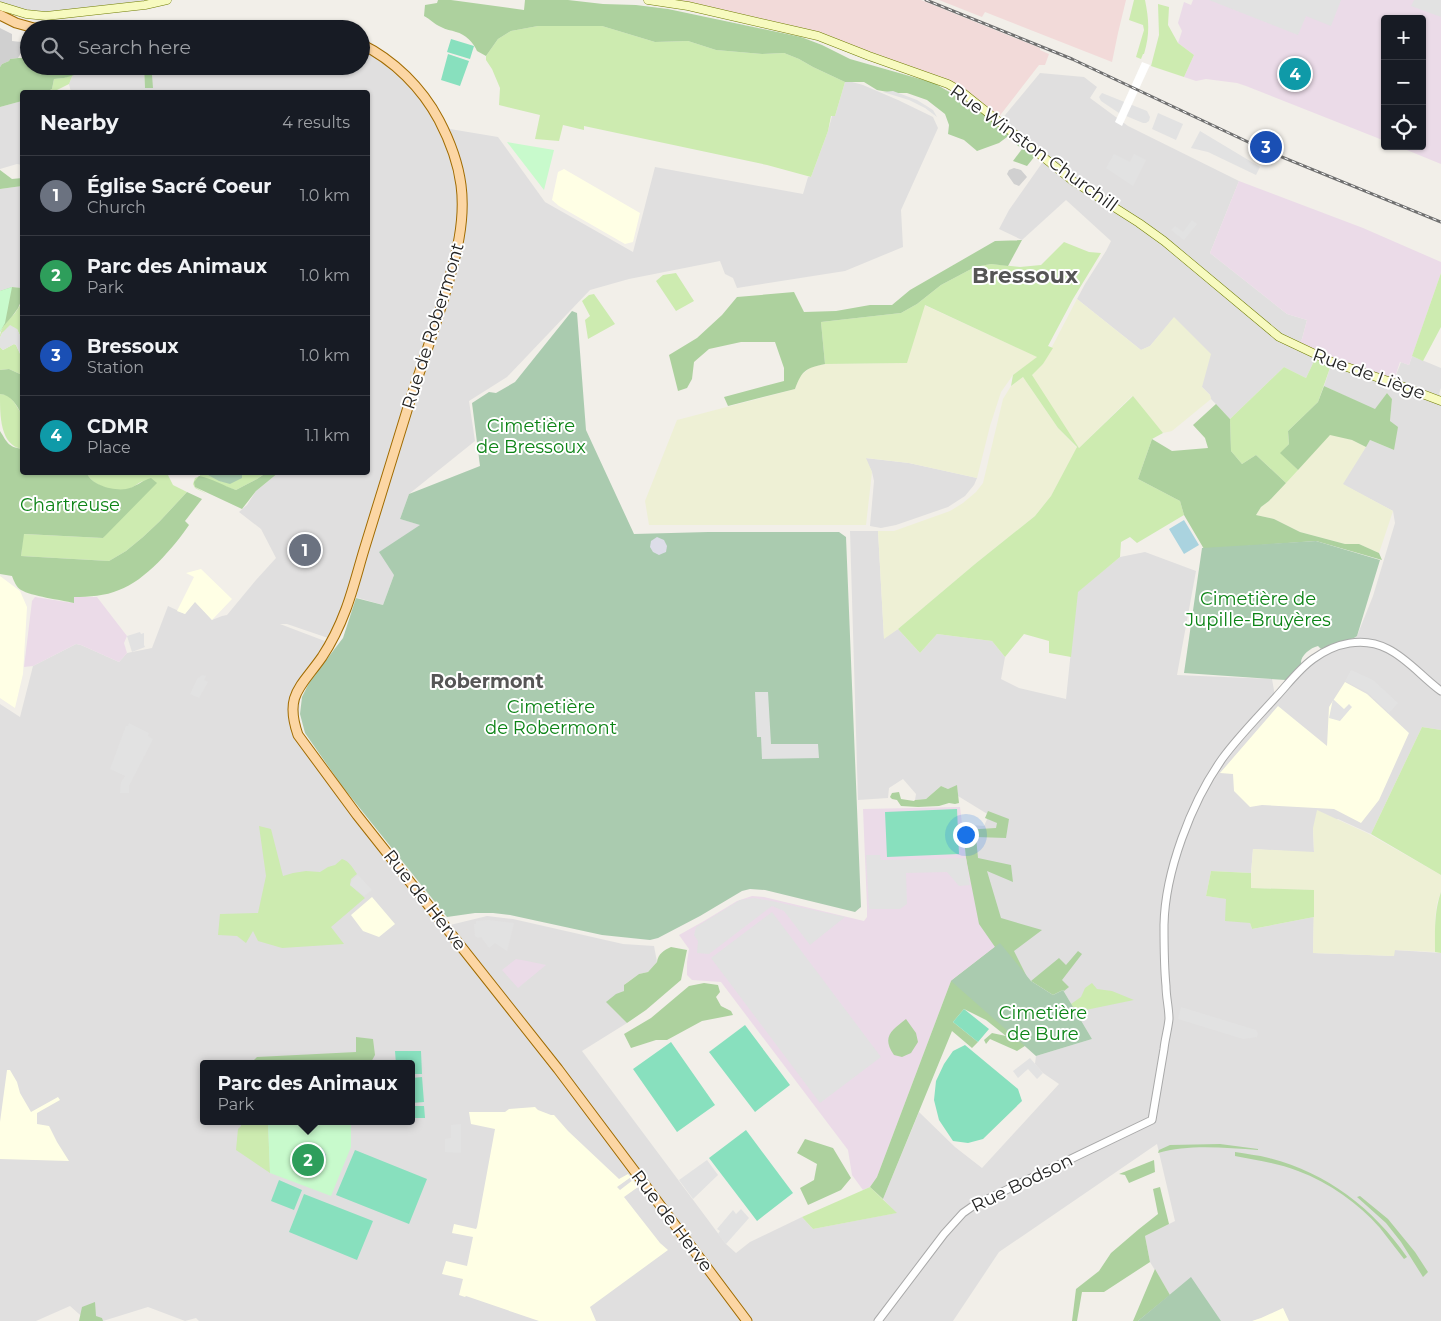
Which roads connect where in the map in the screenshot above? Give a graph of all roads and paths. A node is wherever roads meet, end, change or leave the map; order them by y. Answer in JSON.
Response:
{"nodes":[{"id":1,"x":167,"y":0,"type":"edge"},
{"id":2,"x":648,"y":0,"type":"edge"},
{"id":3,"x":0,"y":6,"type":"edge"},
{"id":4,"x":0,"y":15,"type":"edge"},
{"id":5,"x":20,"y":24,"type":"edge"},
{"id":6,"x":370,"y":49,"type":"edge"},
{"id":7,"x":1297,"y":346,"type":"joint"},
{"id":8,"x":1441,"y":402,"type":"edge"},
{"id":9,"x":400,"y":437,"type":"joint"},
{"id":10,"x":1441,"y":692,"type":"edge"},
{"id":11,"x":747,"y":1321,"type":"edge"},
{"id":12,"x":878,"y":1321,"type":"edge"}],
"edges":[{"from":1,"to":3,"type":"main road"},
{"from":2,"to":7,"type":"main road","name":"Rue Winston Churchill"},
{"from":4,"to":5,"type":"main road"},
{"from":6,"to":9,"type":"main road","name":"Rue de Robermont"},
{"from":7,"to":8,"type":"main road","name":"Rue de Liège"},
{"from":9,"to":11,"type":"main road","name":"Rue de Herve"},
{"from":10,"to":12,"type":"street","name":"Rue Bodson"}]}
